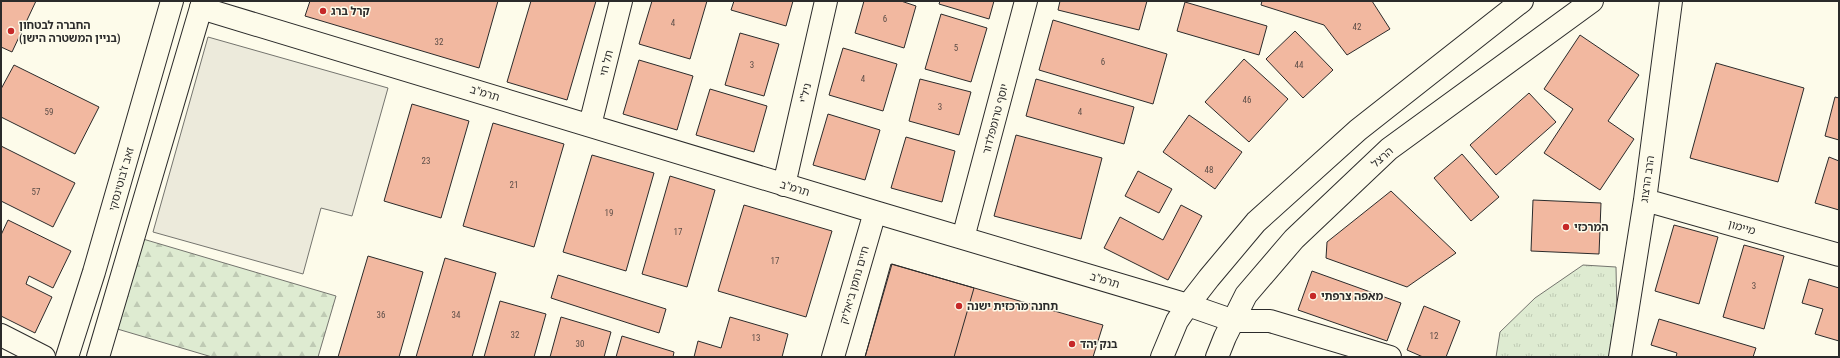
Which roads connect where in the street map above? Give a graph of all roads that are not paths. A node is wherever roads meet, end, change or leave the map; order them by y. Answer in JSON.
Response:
{"nodes":[{"id":1,"x":172,"y":1,"type":"edge"},
{"id":2,"x":621,"y":1,"type":"edge"},
{"id":3,"x":826,"y":1,"type":"edge"},
{"id":4,"x":1026,"y":1,"type":"edge"},
{"id":5,"x":1522,"y":1,"type":"edge"},
{"id":6,"x":1592,"y":1,"type":"edge"},
{"id":7,"x":1671,"y":1,"type":"edge"},
{"id":8,"x":202,"y":4,"type":"edge"},
{"id":9,"x":590,"y":125,"type":"junction"},
{"id":10,"x":784,"y":185,"type":"junction"},
{"id":11,"x":1645,"y":200,"type":"junction"},
{"id":12,"x":874,"y":212,"type":"junction"},
{"id":13,"x":963,"y":238,"type":"junction"},
{"id":14,"x":1839,"y":255,"type":"edge"},
{"id":15,"x":1188,"y":305,"type":"junction"},
{"id":16,"x":1234,"y":321,"type":"junction"},
{"id":17,"x":1,"y":335,"type":"edge"},
{"id":18,"x":44,"y":357,"type":"edge"},
{"id":19,"x":67,"y":357,"type":"edge"},
{"id":20,"x":98,"y":357,"type":"edge"},
{"id":21,"x":833,"y":357,"type":"edge"},
{"id":22,"x":1162,"y":357,"type":"edge"},
{"id":23,"x":1217,"y":357,"type":"edge"},
{"id":24,"x":1390,"y":357,"type":"edge"},
{"id":25,"x":1620,"y":357,"type":"edge"}],
"edges":[{"from":1,"to":19,"type":"street","name":"זאב ז'בוטינסקי"},
{"from":2,"to":9,"type":"street","name":"תל חי"},
{"from":3,"to":10,"type":"street","name":"ניל\"י"},
{"from":4,"to":13,"type":"street","name":"יוסף טרומפלדור"},
{"from":5,"to":15,"type":"street"},
{"from":6,"to":16,"type":"street","name":"הרצל"},
{"from":7,"to":11,"type":"street","name":"הרב הרצוג"},
{"from":8,"to":9,"type":"street","name":"תרמ\"ב"},
{"from":8,"to":20,"type":"street"},
{"from":9,"to":10,"type":"street","name":"תרמ\"ב"},
{"from":10,"to":12,"type":"street","name":"תרמ\"ב"},
{"from":11,"to":14,"type":"street","name":"מיימון"},
{"from":11,"to":25,"type":"street","name":"הרב הרצוג"},
{"from":12,"to":13,"type":"street","name":"תרמ\"ב"},
{"from":12,"to":21,"type":"street","name":"חיים נחמן ביאליק"},
{"from":13,"to":15,"type":"street","name":"תרמ\"ב"},
{"from":15,"to":16,"type":"street","name":"תרמ\"ב"},
{"from":15,"to":22,"type":"street"},
{"from":16,"to":23,"type":"street","name":"הרצל"},
{"from":16,"to":24,"type":"street","name":"תרמ\"ב"},
{"from":17,"to":18,"type":"street"}]}
